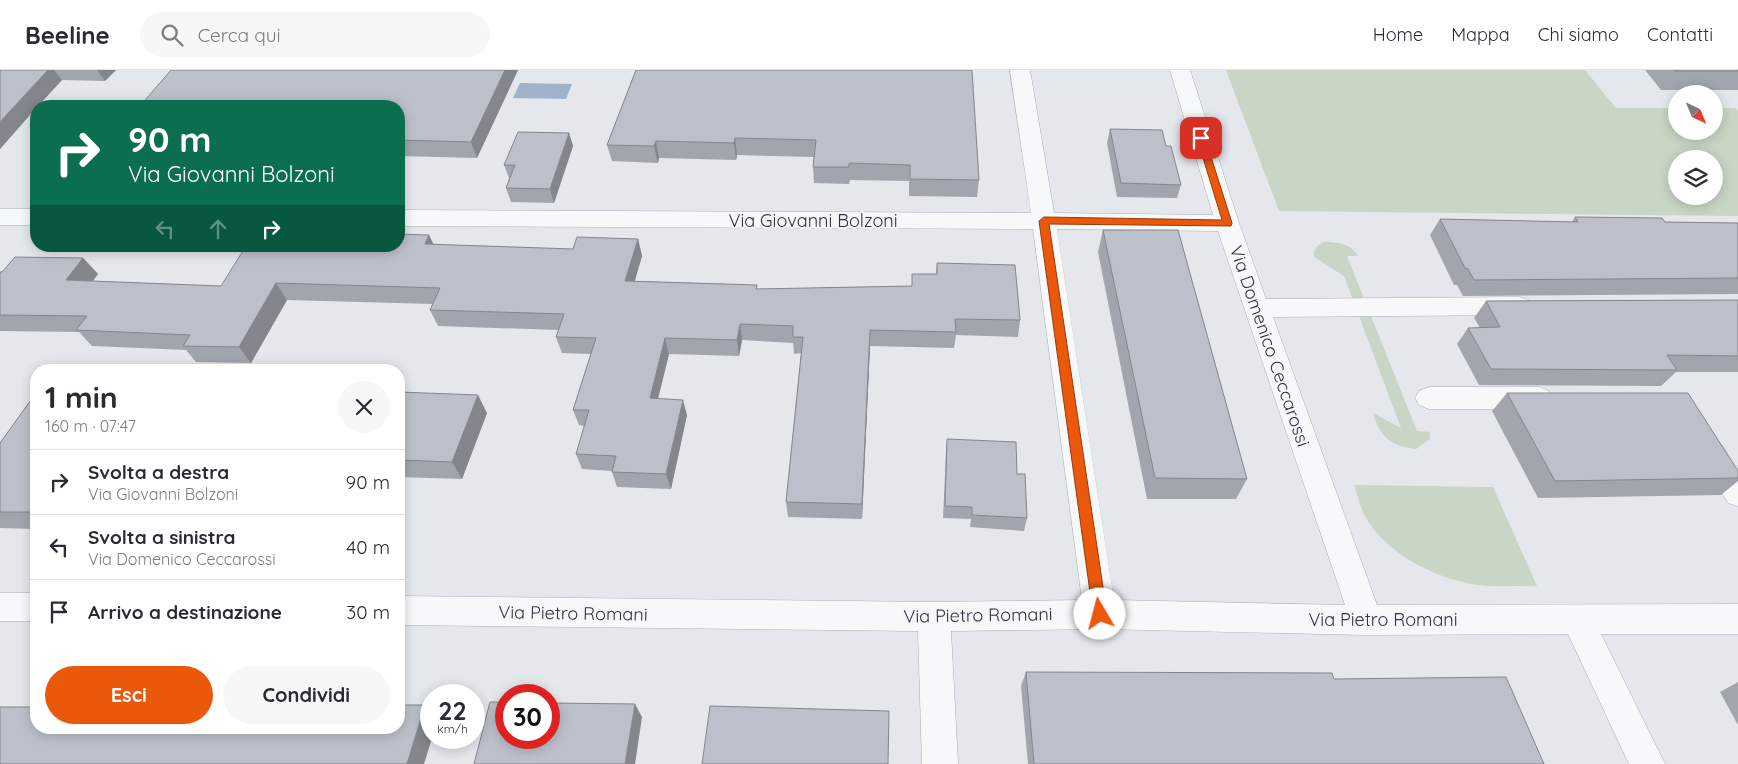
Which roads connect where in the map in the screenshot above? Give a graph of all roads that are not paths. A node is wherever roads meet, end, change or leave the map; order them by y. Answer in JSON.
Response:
{"nodes":[{"id":1,"x":1020,"y":70,"type":"edge"},
{"id":2,"x":1180,"y":70,"type":"edge"},
{"id":3,"x":0,"y":217,"type":"edge"},
{"id":4,"x":30,"y":217,"type":"edge"},
{"id":5,"x":405,"y":218,"type":"edge"},
{"id":6,"x":1044,"y":221,"type":"junction"},
{"id":7,"x":1228,"y":223,"type":"junction"},
{"id":8,"x":1544,"y":306,"type":"edge"},
{"id":9,"x":1257,"y":308,"type":"junction"},
{"id":10,"x":1429,"y":398,"type":"dead end"},
{"id":11,"x":1568,"y":398,"type":"edge"},
{"id":12,"x":1698,"y":431,"type":"edge"},
{"id":13,"x":1738,"y":494,"type":"edge"},
{"id":14,"x":0,"y":606,"type":"edge"},
{"id":15,"x":30,"y":607,"type":"edge"},
{"id":16,"x":405,"y":611,"type":"edge"},
{"id":17,"x":1100,"y":614,"type":"junction"},
{"id":18,"x":934,"y":617,"type":"junction"},
{"id":19,"x":1738,"y":618,"type":"edge"},
{"id":20,"x":1577,"y":619,"type":"junction"},
{"id":21,"x":1366,"y":620,"type":"junction"},
{"id":22,"x":940,"y":764,"type":"edge"},
{"id":23,"x":1646,"y":764,"type":"edge"}],
"edges":[{"from":1,"to":6,"type":"street"},
{"from":2,"to":7,"type":"street","name":"Via Domenico Ceccarossi"},
{"from":3,"to":4,"type":"street"},
{"from":5,"to":6,"type":"street","name":"Via Giovanni Bolzoni"},
{"from":6,"to":7,"type":"street","name":"Via Giovanni Bolzoni"},
{"from":6,"to":17,"type":"street"},
{"from":7,"to":9,"type":"street","name":"Via Domenico Ceccarossi"},
{"from":8,"to":9,"type":"street"},
{"from":9,"to":21,"type":"street","name":"Via Domenico Ceccarossi"},
{"from":10,"to":11,"type":"street"},
{"from":12,"to":13,"type":"street"},
{"from":14,"to":15,"type":"street"},
{"from":16,"to":18,"type":"street","name":"Via Pietro Romani"},
{"from":17,"to":18,"type":"street","name":"Via Pietro Romani"},
{"from":17,"to":21,"type":"street","name":"Via Pietro Romani"},
{"from":18,"to":22,"type":"street"},
{"from":19,"to":20,"type":"street","name":"Via Pietro Romani"},
{"from":20,"to":21,"type":"street","name":"Via Pietro Romani"},
{"from":20,"to":23,"type":"street"}]}
